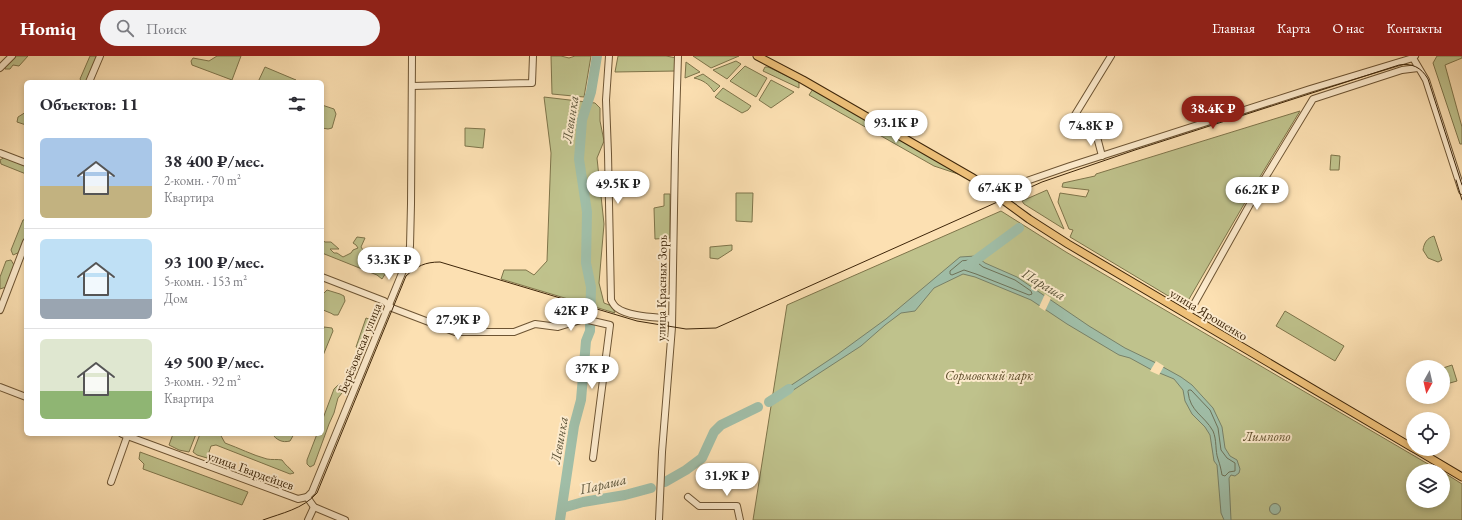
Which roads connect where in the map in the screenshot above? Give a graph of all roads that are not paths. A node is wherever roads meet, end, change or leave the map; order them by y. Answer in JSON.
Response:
{"nodes":[{"id":1,"x":12,"y":56,"type":"edge"},
{"id":2,"x":100,"y":56,"type":"edge"},
{"id":3,"x":412,"y":56,"type":"edge"},
{"id":4,"x":533,"y":56,"type":"edge"},
{"id":5,"x":609,"y":56,"type":"edge"},
{"id":6,"x":678,"y":56,"type":"edge"},
{"id":7,"x":757,"y":56,"type":"edge"},
{"id":8,"x":1111,"y":56,"type":"edge"},
{"id":9,"x":1414,"y":57,"type":"edge"},
{"id":10,"x":0,"y":68,"type":"edge"},
{"id":11,"x":1418,"y":68,"type":"junction"},
{"id":12,"x":91,"y":80,"type":"edge"},
{"id":13,"x":412,"y":86,"type":"junction"},
{"id":14,"x":1310,"y":89,"type":"junction"},
{"id":15,"x":1313,"y":99,"type":"junction"},
{"id":16,"x":3,"y":154,"type":"edge"},
{"id":17,"x":1102,"y":156,"type":"junction"},
{"id":18,"x":24,"y":162,"type":"edge"},
{"id":19,"x":1462,"y":191,"type":"edge"},
{"id":20,"x":997,"y":195,"type":"junction"},
{"id":21,"x":24,"y":247,"type":"edge"},
{"id":22,"x":324,"y":278,"type":"edge"},
{"id":23,"x":388,"y":305,"type":"junction"},
{"id":24,"x":0,"y":310,"type":"edge"},
{"id":25,"x":1188,"y":315,"type":"junction"},
{"id":26,"x":672,"y":319,"type":"junction"},
{"id":27,"x":0,"y":387,"type":"edge"},
{"id":28,"x":24,"y":396,"type":"edge"},
{"id":29,"x":126,"y":436,"type":"edge"},
{"id":30,"x":129,"y":436,"type":"edge"},
{"id":31,"x":1406,"y":443,"type":"edge"},
{"id":32,"x":1427,"y":456,"type":"edge"},
{"id":33,"x":593,"y":458,"type":"dead end"},
{"id":34,"x":1462,"y":477,"type":"edge"},
{"id":35,"x":111,"y":482,"type":"dead end"},
{"id":36,"x":306,"y":497,"type":"junction"},
{"id":37,"x":688,"y":497,"type":"dead end"},
{"id":38,"x":314,"y":507,"type":"junction"},
{"id":39,"x":308,"y":520,"type":"edge"},
{"id":40,"x":345,"y":520,"type":"edge"},
{"id":41,"x":659,"y":520,"type":"edge"},
{"id":42,"x":740,"y":520,"type":"edge"}],
"edges":[{"from":1,"to":10,"type":"street"},
{"from":2,"to":12,"type":"street"},
{"from":3,"to":13,"type":"street","name":"Берёзовская улица"},
{"from":4,"to":13,"type":"street"},
{"from":5,"to":26,"type":"street"},
{"from":6,"to":26,"type":"street","name":"улица Красных Зорь"},
{"from":7,"to":20,"type":"main road","name":"улица Ярошенко"},
{"from":8,"to":17,"type":"street"},
{"from":9,"to":11,"type":"street"},
{"from":9,"to":14,"type":"street"},
{"from":11,"to":15,"type":"street"},
{"from":11,"to":19,"type":"street"},
{"from":13,"to":23,"type":"street","name":"Берёзовская улица"},
{"from":14,"to":15,"type":"street"},
{"from":14,"to":17,"type":"street"},
{"from":15,"to":25,"type":"street"},
{"from":16,"to":18,"type":"street"},
{"from":17,"to":20,"type":"street"},
{"from":20,"to":25,"type":"main road","name":"улица Ярошенко"},
{"from":21,"to":24,"type":"street"},
{"from":22,"to":23,"type":"street"},
{"from":23,"to":33,"type":"street"},
{"from":23,"to":36,"type":"street","name":"Берёзовская улица"},
{"from":25,"to":31,"type":"main road","name":"улица Ярошенко"},
{"from":26,"to":41,"type":"street","name":"улица Красных Зорь"},
{"from":27,"to":28,"type":"street"},
{"from":29,"to":35,"type":"street"},
{"from":30,"to":36,"type":"street","name":"улица Гвардейцев"},
{"from":32,"to":34,"type":"main road","name":"улица Ярошенко"},
{"from":36,"to":38,"type":"street","name":"улица Гвардейцев"},
{"from":37,"to":42,"type":"street"},
{"from":38,"to":39,"type":"street"},
{"from":38,"to":40,"type":"street","name":"улица Гвардейцев"}]}
